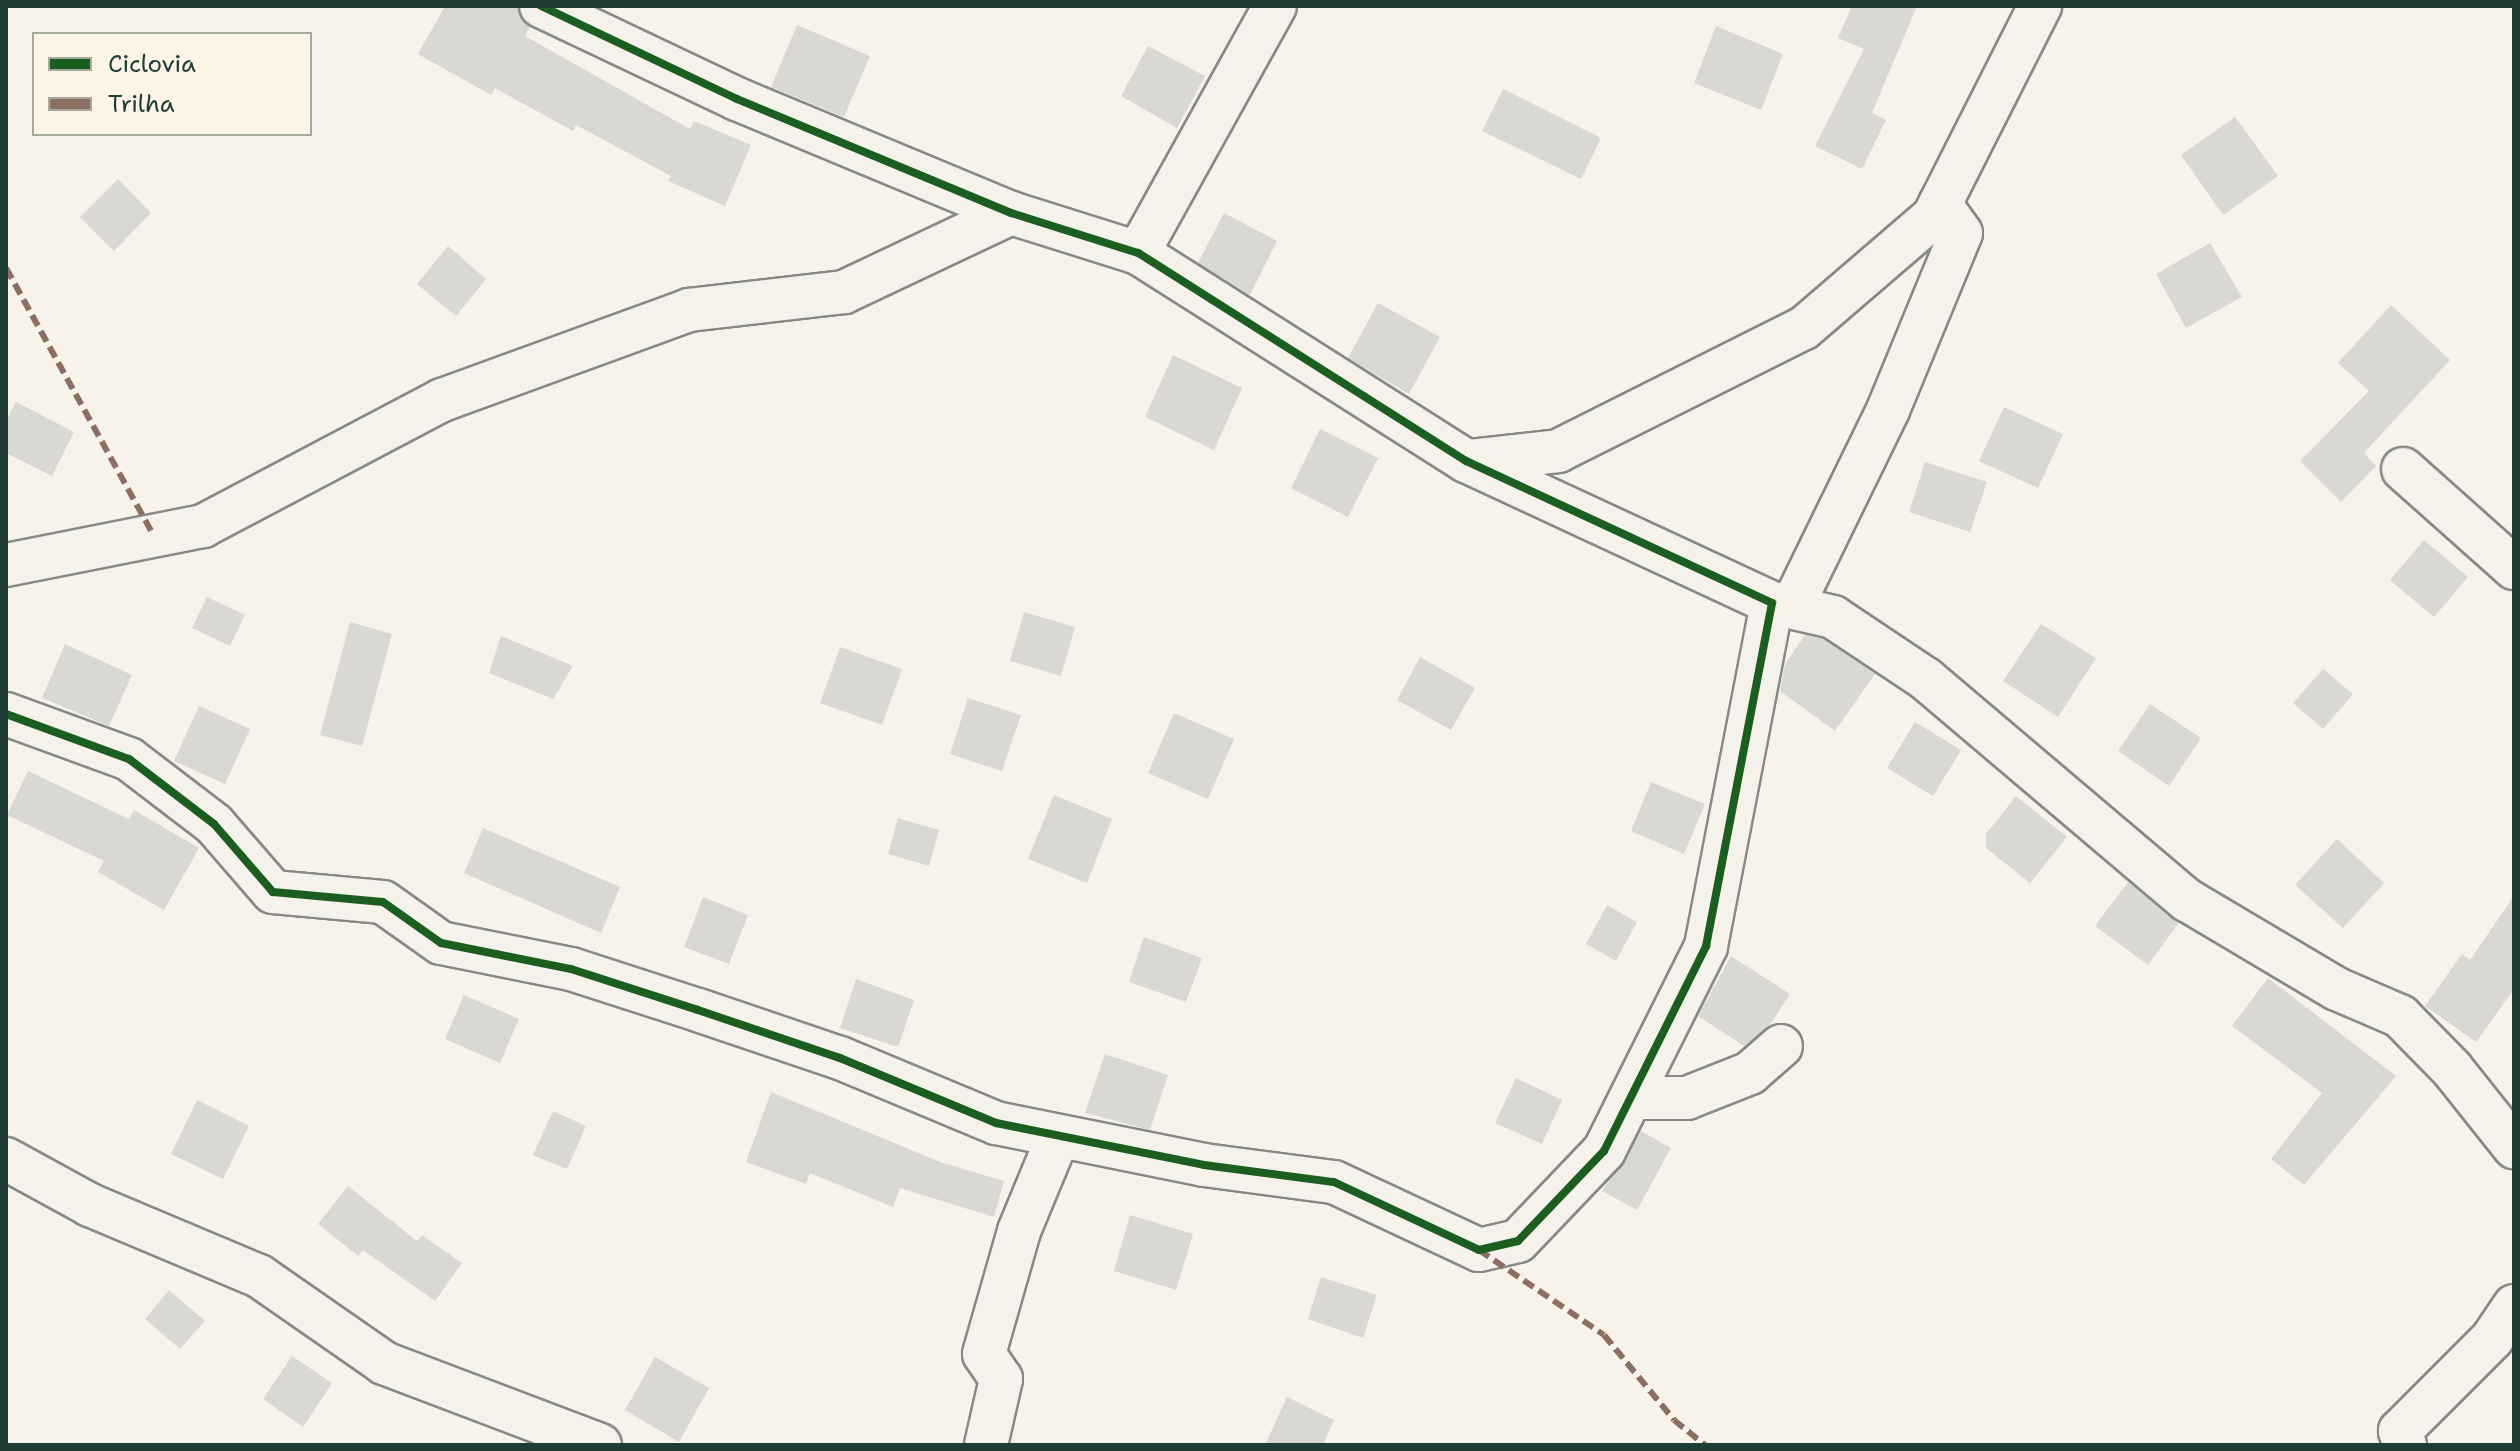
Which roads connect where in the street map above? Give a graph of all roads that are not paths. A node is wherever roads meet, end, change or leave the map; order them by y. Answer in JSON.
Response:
{"nodes":[{"id":1,"x":541,"y":6,"type":"edge"},
{"id":2,"x":1275,"y":6,"type":"edge"},
{"id":3,"x":2040,"y":6,"type":"edge"},
{"id":4,"x":1940,"y":204,"type":"junction"},
{"id":5,"x":1011,"y":213,"type":"junction"},
{"id":6,"x":1138,"y":253,"type":"junction"},
{"id":7,"x":1466,"y":461,"type":"junction"},
{"id":8,"x":2403,"y":469,"type":"dead end"},
{"id":9,"x":6,"y":565,"type":"edge"},
{"id":10,"x":2514,"y":568,"type":"edge"},
{"id":11,"x":1782,"y":605,"type":"junction"},
{"id":12,"x":6,"y":714,"type":"edge"},
{"id":13,"x":1781,"y":1046,"type":"dead end"},
{"id":14,"x":1632,"y":1098,"type":"junction"},
{"id":15,"x":1058,"y":1137,"type":"junction"},
{"id":16,"x":2514,"y":1147,"type":"edge"},
{"id":17,"x":6,"y":1159,"type":"edge"},
{"id":18,"x":2514,"y":1306,"type":"edge"},
{"id":19,"x":600,"y":1445,"type":"edge"},
{"id":20,"x":986,"y":1445,"type":"edge"},
{"id":21,"x":2405,"y":1445,"type":"edge"}],
"edges":[{"from":1,"to":5,"type":"street"},
{"from":2,"to":6,"type":"street"},
{"from":3,"to":4,"type":"street"},
{"from":4,"to":7,"type":"street"},
{"from":4,"to":11,"type":"street"},
{"from":5,"to":6,"type":"street"},
{"from":5,"to":9,"type":"street"},
{"from":6,"to":7,"type":"street"},
{"from":7,"to":11,"type":"street"},
{"from":8,"to":10,"type":"street"},
{"from":11,"to":14,"type":"street"},
{"from":11,"to":16,"type":"street"},
{"from":12,"to":15,"type":"street"},
{"from":13,"to":14,"type":"street"},
{"from":14,"to":15,"type":"street"},
{"from":15,"to":20,"type":"street"},
{"from":17,"to":19,"type":"street"},
{"from":18,"to":21,"type":"street"}]}
